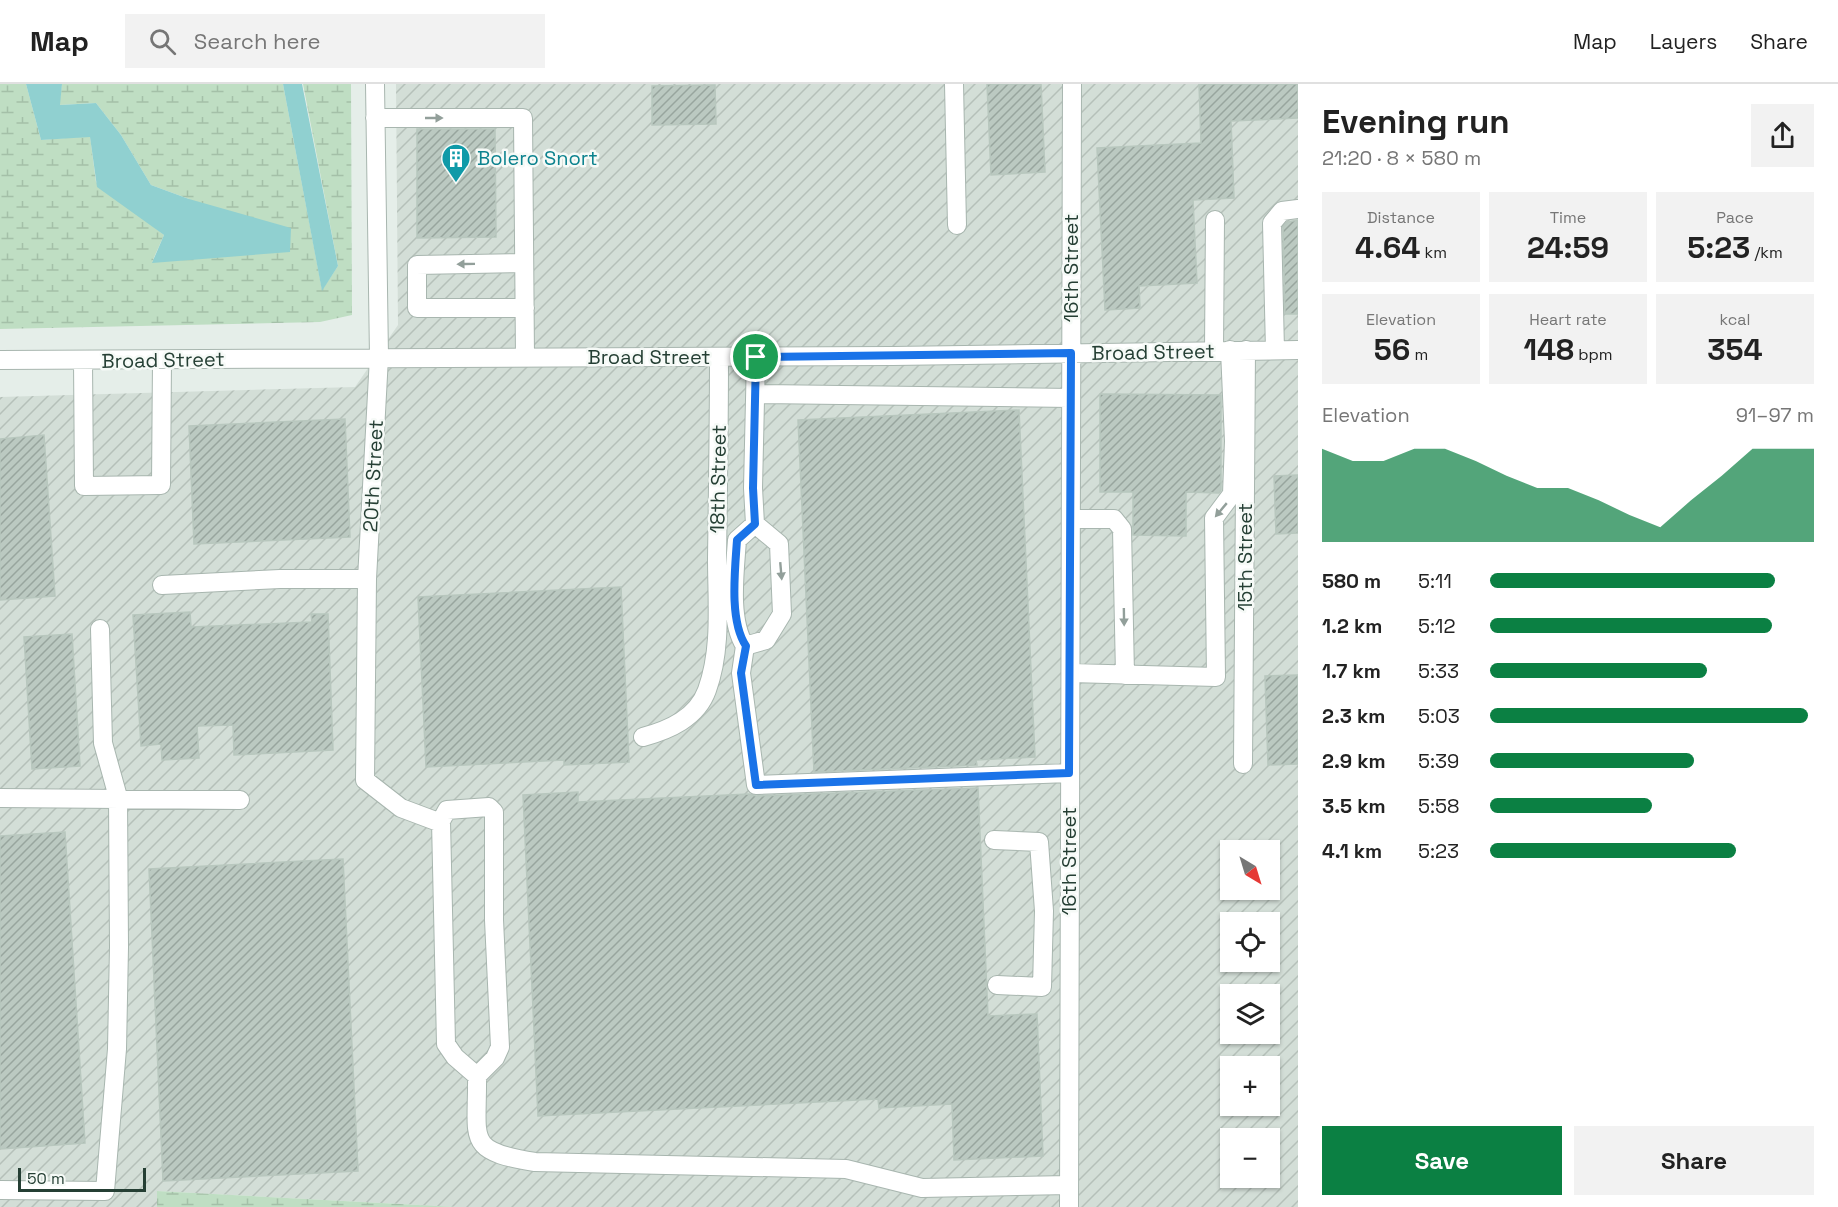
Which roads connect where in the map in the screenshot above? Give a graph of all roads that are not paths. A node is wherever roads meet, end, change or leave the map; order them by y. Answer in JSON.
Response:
{"nodes":[{"id":1,"x":375,"y":84,"type":"edge"},
{"id":2,"x":954,"y":84,"type":"edge"},
{"id":3,"x":1072,"y":84,"type":"edge"},
{"id":4,"x":375,"y":118,"type":"junction"},
{"id":5,"x":1298,"y":209,"type":"edge"},
{"id":6,"x":1215,"y":220,"type":"dead end"},
{"id":7,"x":957,"y":225,"type":"dead end"},
{"id":8,"x":524,"y":263,"type":"junction"},
{"id":9,"x":525,"y":308,"type":"junction"},
{"id":10,"x":1230,"y":350,"type":"junction"},
{"id":11,"x":1275,"y":350,"type":"junction"},
{"id":12,"x":1298,"y":350,"type":"edge"},
{"id":13,"x":1071,"y":353,"type":"junction"},
{"id":14,"x":379,"y":357,"type":"junction"},
{"id":15,"x":525,"y":357,"type":"junction"},
{"id":16,"x":719,"y":357,"type":"junction"},
{"id":17,"x":756,"y":357,"type":"junction"},
{"id":18,"x":0,"y":360,"type":"edge"},
{"id":19,"x":162,"y":360,"type":"junction"},
{"id":20,"x":83,"y":361,"type":"junction"},
{"id":21,"x":756,"y":394,"type":"junction"},
{"id":22,"x":1071,"y":398,"type":"junction"},
{"id":23,"x":1071,"y":519,"type":"junction"},
{"id":24,"x":755,"y":524,"type":"junction"},
{"id":25,"x":368,"y":579,"type":"junction"},
{"id":26,"x":162,"y":585,"type":"dead end"},
{"id":27,"x":100,"y":629,"type":"dead end"},
{"id":28,"x":746,"y":646,"type":"junction"},
{"id":29,"x":1071,"y":673,"type":"junction"},
{"id":30,"x":1125,"y":675,"type":"junction"},
{"id":31,"x":643,"y":736,"type":"dead end"},
{"id":32,"x":1244,"y":764,"type":"dead end"},
{"id":33,"x":1069,"y":773,"type":"junction"},
{"id":34,"x":118,"y":797,"type":"junction"},
{"id":35,"x":0,"y":798,"type":"edge"},
{"id":36,"x":240,"y":800,"type":"dead end"},
{"id":37,"x":441,"y":823,"type":"junction"},
{"id":38,"x":994,"y":840,"type":"dead end"},
{"id":39,"x":1044,"y":911,"type":"junction"},
{"id":40,"x":1070,"y":913,"type":"junction"},
{"id":41,"x":997,"y":985,"type":"dead end"},
{"id":42,"x":477,"y":1076,"type":"junction"},
{"id":43,"x":1069,"y":1185,"type":"junction"},
{"id":44,"x":0,"y":1190,"type":"edge"},
{"id":45,"x":1069,"y":1207,"type":"edge"}],
"edges":[{"from":1,"to":4,"type":"street","name":"20th Street"},
{"from":2,"to":7,"type":"street"},
{"from":3,"to":13,"type":"street","name":"16th Street"},
{"from":4,"to":8,"type":"street","one_way":true},
{"from":4,"to":14,"type":"street","name":"20th Street"},
{"from":5,"to":11,"type":"street"},
{"from":6,"to":10,"type":"street"},
{"from":8,"to":9,"type":"street"},
{"from":8,"to":9,"type":"street","one_way":true},
{"from":9,"to":15,"type":"street"},
{"from":10,"to":11,"type":"street","name":"Broad Street"},
{"from":10,"to":13,"type":"street","name":"Broad Street"},
{"from":10,"to":30,"type":"street","one_way":true},
{"from":10,"to":32,"type":"street","name":"15th Street"},
{"from":11,"to":12,"type":"street","name":"Broad Street"},
{"from":13,"to":17,"type":"street","name":"Broad Street"},
{"from":13,"to":22,"type":"street","name":"16th Street"},
{"from":14,"to":15,"type":"street","name":"Broad Street"},
{"from":14,"to":19,"type":"street","name":"Broad Street"},
{"from":14,"to":25,"type":"street","name":"20th Street"},
{"from":15,"to":16,"type":"street","name":"Broad Street"},
{"from":16,"to":17,"type":"street","name":"Broad Street"},
{"from":16,"to":31,"type":"street","name":"18th Street"},
{"from":17,"to":21,"type":"street"},
{"from":18,"to":20,"type":"street","name":"Broad Street"},
{"from":19,"to":20,"type":"street","name":"Broad Street"},
{"from":19,"to":20,"type":"street"},
{"from":21,"to":22,"type":"street"},
{"from":21,"to":24,"type":"street"},
{"from":22,"to":23,"type":"street","name":"16th Street"},
{"from":23,"to":29,"type":"street","name":"16th Street"},
{"from":23,"to":30,"type":"street","one_way":true},
{"from":24,"to":28,"type":"street"},
{"from":24,"to":28,"type":"street","one_way":true},
{"from":25,"to":26,"type":"street"},
{"from":25,"to":37,"type":"street","name":"20th Street"},
{"from":27,"to":34,"type":"street"},
{"from":28,"to":33,"type":"street"},
{"from":29,"to":30,"type":"street"},
{"from":29,"to":33,"type":"street","name":"16th Street"},
{"from":33,"to":40,"type":"street","name":"16th Street"},
{"from":34,"to":35,"type":"street"},
{"from":34,"to":36,"type":"street"},
{"from":34,"to":44,"type":"street"},
{"from":37,"to":42,"type":"street"},
{"from":37,"to":42,"type":"street"},
{"from":38,"to":39,"type":"street"},
{"from":39,"to":40,"type":"street"},
{"from":39,"to":41,"type":"street"},
{"from":40,"to":43,"type":"street","name":"16th Street"},
{"from":42,"to":43,"type":"street"},
{"from":43,"to":45,"type":"street","name":"16th Street"}]}
